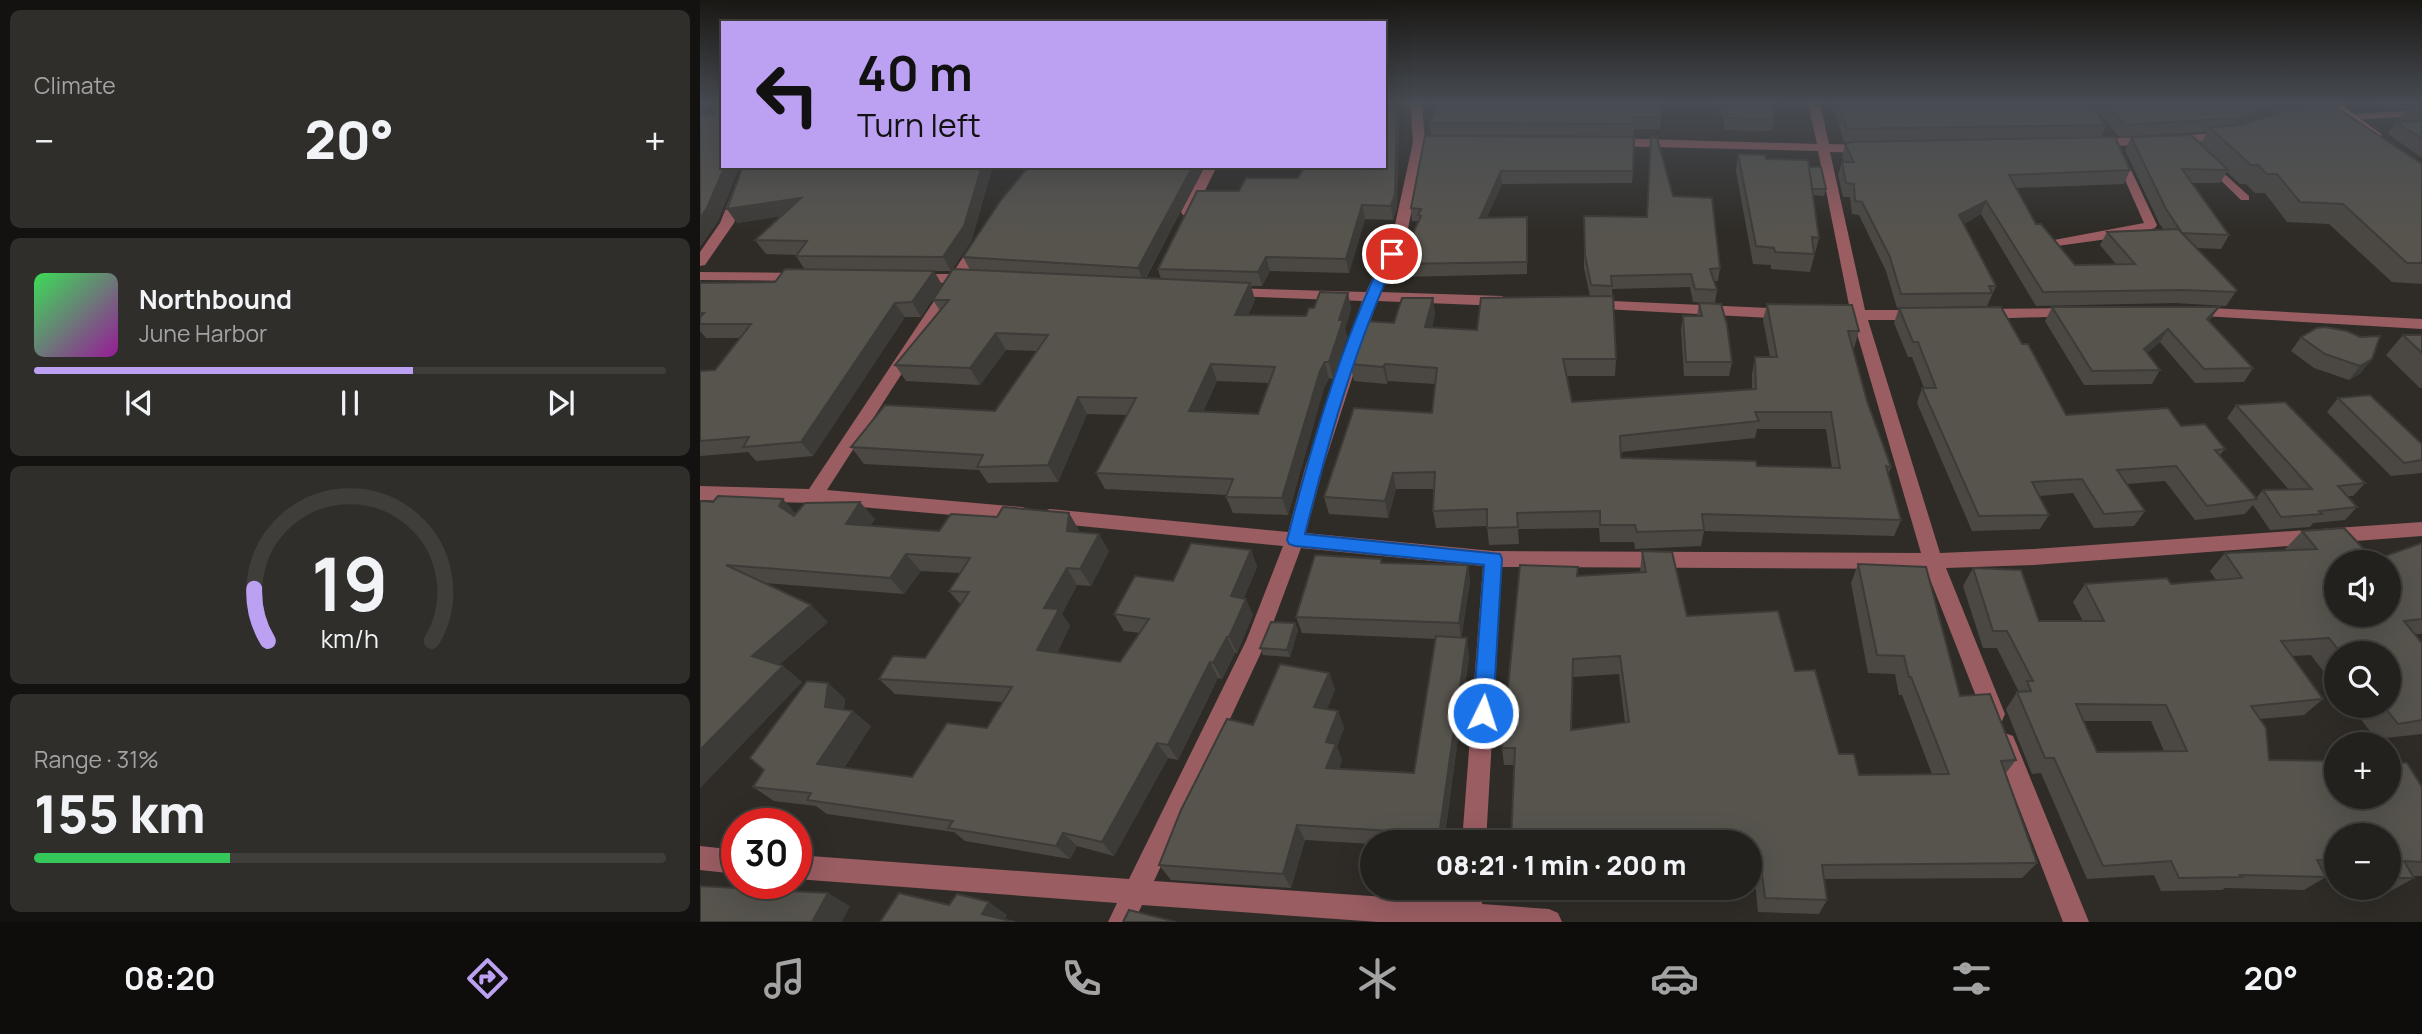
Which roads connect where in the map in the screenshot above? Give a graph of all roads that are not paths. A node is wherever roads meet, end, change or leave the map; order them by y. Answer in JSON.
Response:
{"nodes":[{"id":1,"x":1424,"y":146,"type":"edge"},
{"id":2,"x":1727,"y":146,"type":"edge"},
{"id":3,"x":1822,"y":146,"type":"edge"},
{"id":4,"x":2114,"y":146,"type":"edge"},
{"id":5,"x":2192,"y":146,"type":"edge"},
{"id":6,"x":1823,"y":149,"type":"junction"},
{"id":7,"x":1877,"y":149,"type":"edge"},
{"id":8,"x":749,"y":168,"type":"edge"},
{"id":9,"x":1210,"y":168,"type":"edge"},
{"id":10,"x":2245,"y":198,"type":"dead end"},
{"id":11,"x":1180,"y":228,"type":"edge"},
{"id":12,"x":986,"y":233,"type":"edge"},
{"id":13,"x":2054,"y":244,"type":"edge"},
{"id":14,"x":700,"y":262,"type":"edge"},
{"id":15,"x":700,"y":276,"type":"edge"},
{"id":16,"x":822,"y":277,"type":"edge"},
{"id":17,"x":903,"y":278,"type":"edge"},
{"id":18,"x":957,"y":278,"type":"junction"},
{"id":19,"x":984,"y":280,"type":"edge"},
{"id":20,"x":1219,"y":292,"type":"edge"},
{"id":21,"x":1371,"y":296,"type":"junction"},
{"id":22,"x":1511,"y":302,"type":"edge"},
{"id":23,"x":1580,"y":305,"type":"edge"},
{"id":24,"x":2175,"y":311,"type":"edge"},
{"id":25,"x":2092,"y":313,"type":"edge"},
{"id":26,"x":1927,"y":315,"type":"edge"},
{"id":27,"x":1969,"y":315,"type":"edge"},
{"id":28,"x":1859,"y":316,"type":"junction"},
{"id":29,"x":2422,"y":324,"type":"edge"},
{"id":30,"x":700,"y":493,"type":"edge"},
{"id":31,"x":814,"y":496,"type":"junction"},
{"id":32,"x":2422,"y":529,"type":"edge"},
{"id":33,"x":1295,"y":540,"type":"junction"},
{"id":34,"x":1493,"y":559,"type":"junction"},
{"id":35,"x":1933,"y":561,"type":"junction"},
{"id":36,"x":1475,"y":830,"type":"edge"},
{"id":37,"x":700,"y":859,"type":"edge"},
{"id":38,"x":721,"y":861,"type":"edge"},
{"id":39,"x":812,"y":868,"type":"edge"},
{"id":40,"x":1135,"y":893,"type":"junction"},
{"id":41,"x":1470,"y":900,"type":"edge"},
{"id":42,"x":1468,"y":919,"type":"edge"},
{"id":43,"x":1121,"y":922,"type":"edge"},
{"id":44,"x":1549,"y":922,"type":"edge"},
{"id":45,"x":2076,"y":922,"type":"edge"}],
"edges":[{"from":1,"to":21,"type":"street"},
{"from":2,"to":6,"type":"street"},
{"from":3,"to":6,"type":"street"},
{"from":4,"to":13,"type":"lane"},
{"from":5,"to":10,"type":"lane"},
{"from":6,"to":7,"type":"street"},
{"from":6,"to":28,"type":"street"},
{"from":8,"to":14,"type":"street"},
{"from":9,"to":11,"type":"street"},
{"from":12,"to":18,"type":"street"},
{"from":15,"to":16,"type":"street"},
{"from":17,"to":18,"type":"street"},
{"from":18,"to":19,"type":"street"},
{"from":18,"to":31,"type":"street"},
{"from":20,"to":21,"type":"street"},
{"from":21,"to":22,"type":"street"},
{"from":21,"to":33,"type":"street"},
{"from":23,"to":28,"type":"street"},
{"from":24,"to":29,"type":"street"},
{"from":25,"to":27,"type":"street"},
{"from":26,"to":28,"type":"street"},
{"from":28,"to":35,"type":"street"},
{"from":30,"to":31,"type":"street"},
{"from":31,"to":33,"type":"street"},
{"from":32,"to":35,"type":"street"},
{"from":33,"to":34,"type":"street"},
{"from":33,"to":40,"type":"street"},
{"from":34,"to":35,"type":"street"},
{"from":34,"to":36,"type":"street"},
{"from":35,"to":45,"type":"street"},
{"from":37,"to":38,"type":"street"},
{"from":39,"to":40,"type":"street"},
{"from":40,"to":42,"type":"street"},
{"from":40,"to":43,"type":"street"},
{"from":41,"to":42,"type":"street"},
{"from":42,"to":44,"type":"street"}]}
